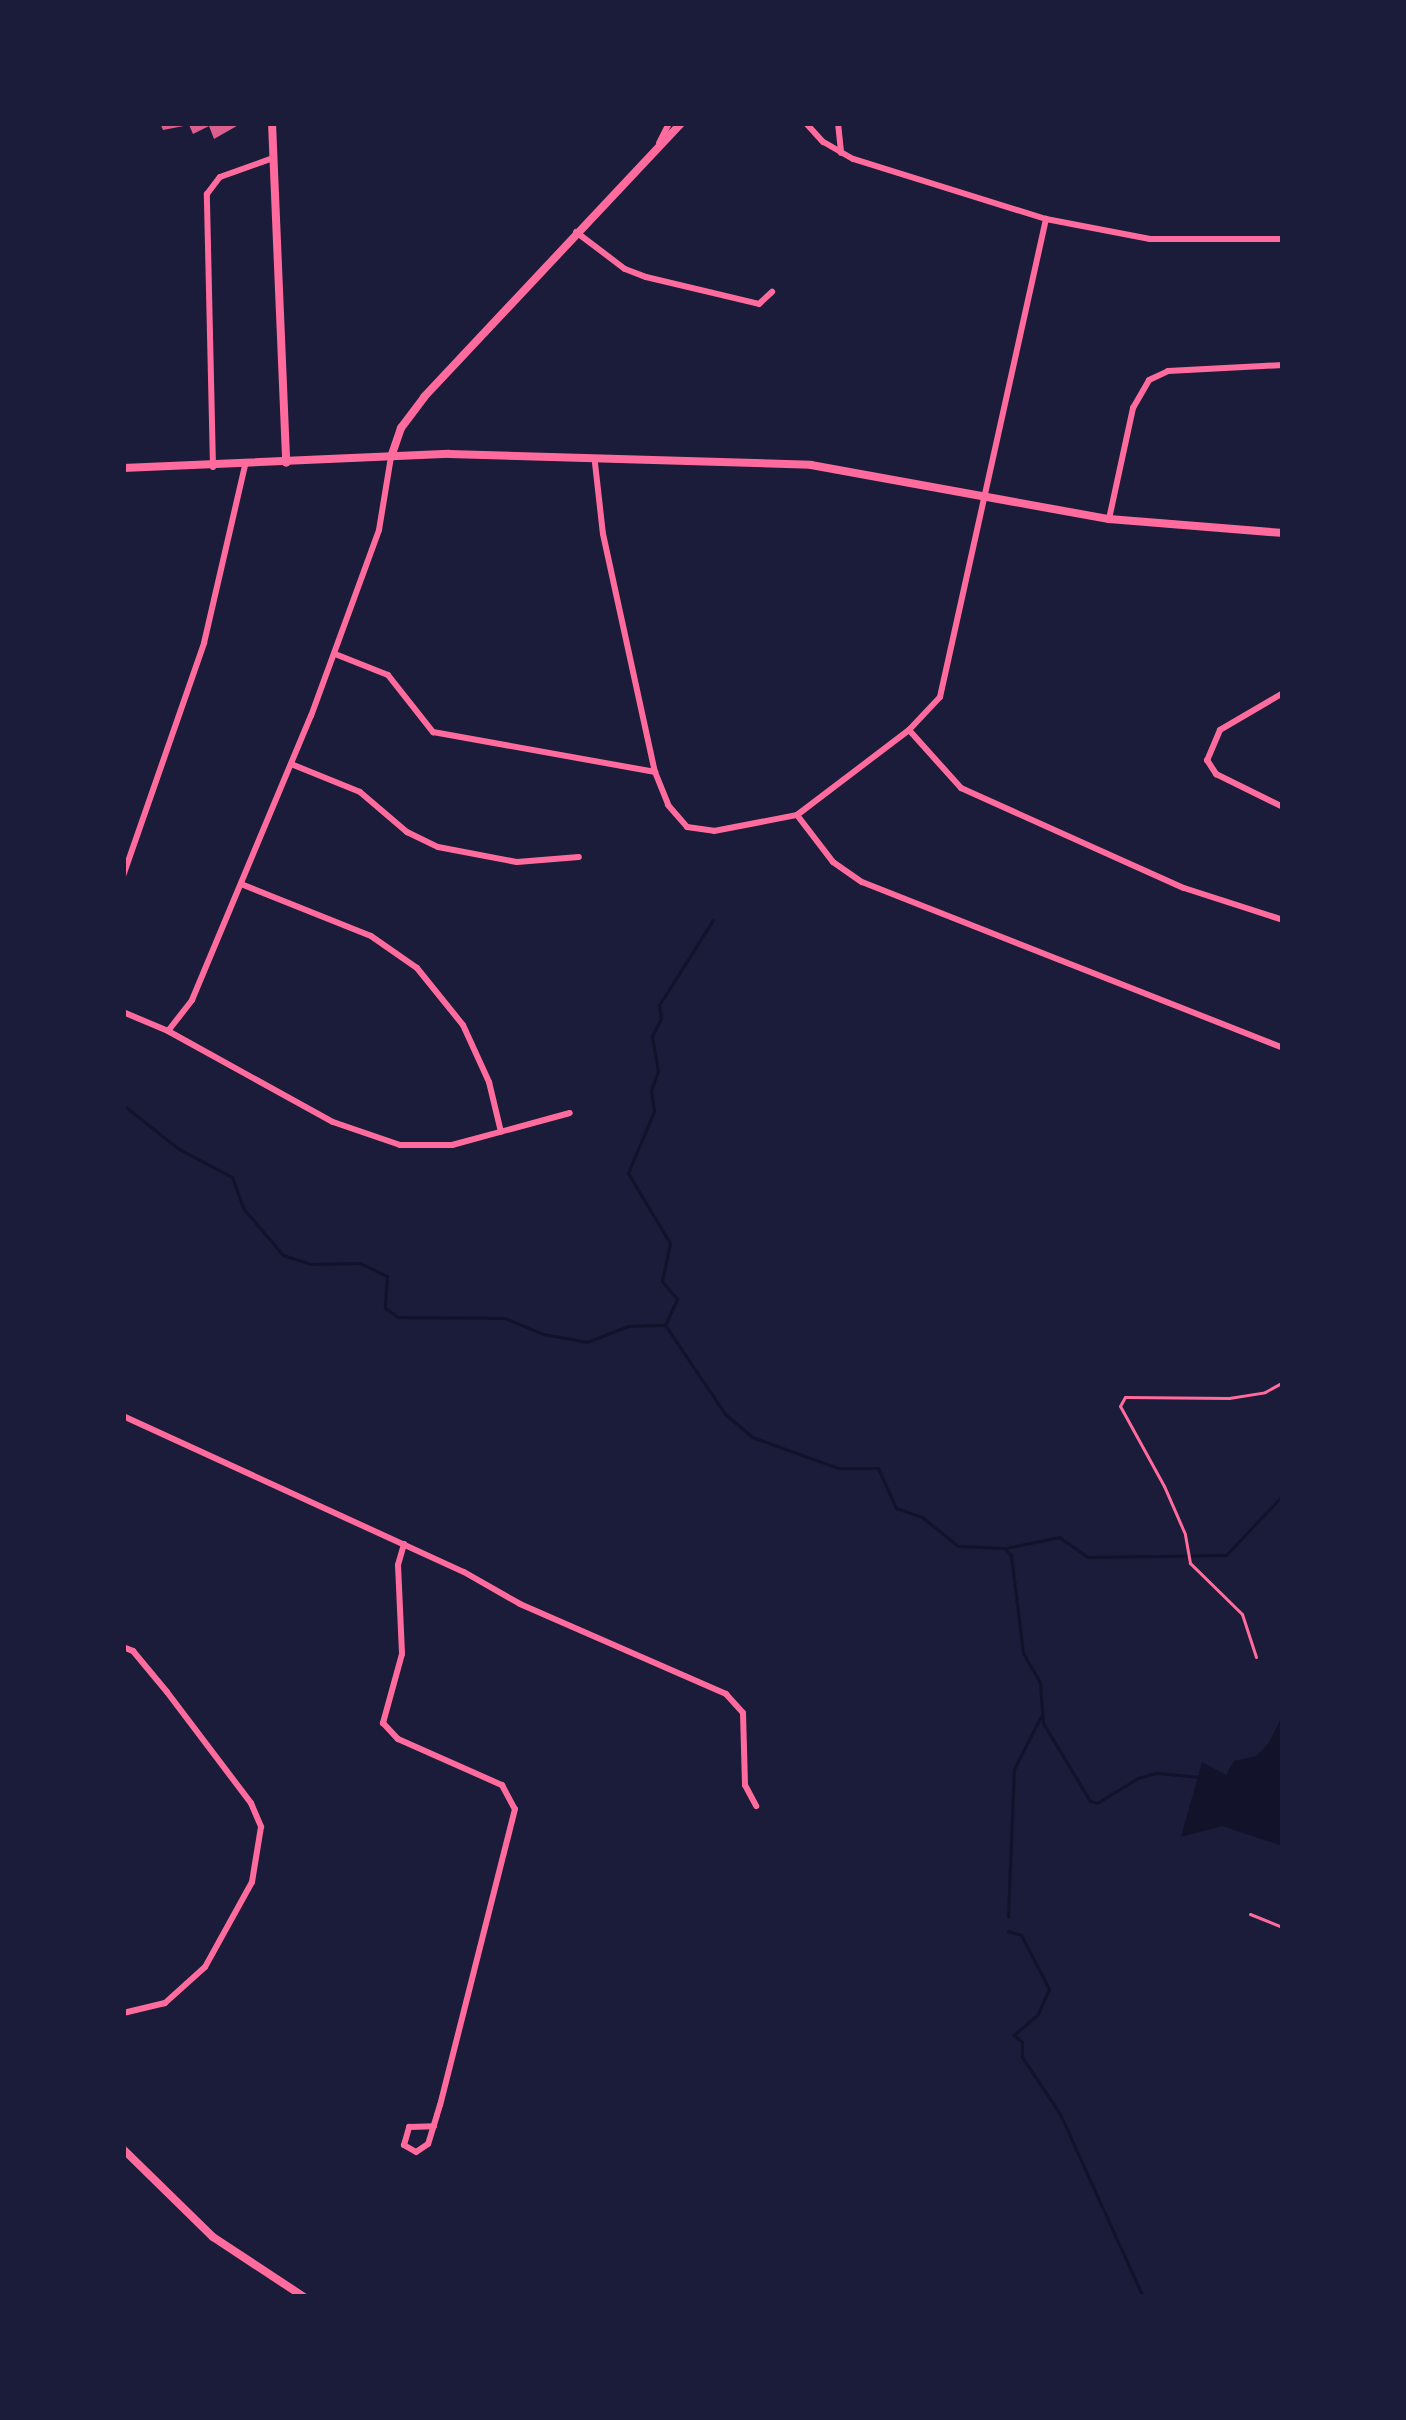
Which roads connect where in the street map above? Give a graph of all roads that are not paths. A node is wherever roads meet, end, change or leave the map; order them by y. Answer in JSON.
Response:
{"nodes":[{"id":1,"x":272,"y":123,"type":"edge"},
{"id":2,"x":669,"y":123,"type":"edge"},
{"id":3,"x":681,"y":123,"type":"edge"},
{"id":4,"x":806,"y":123,"type":"edge"},
{"id":5,"x":838,"y":123,"type":"edge"},
{"id":6,"x":659,"y":143,"type":"junction"},
{"id":7,"x":841,"y":153,"type":"junction"},
{"id":8,"x":276,"y":156,"type":"junction"},
{"id":9,"x":1046,"y":219,"type":"junction"},
{"id":10,"x":576,"y":232,"type":"junction"},
{"id":11,"x":1283,"y":239,"type":"edge"},
{"id":12,"x":772,"y":292,"type":"dead end"},
{"id":13,"x":1283,"y":365,"type":"edge"},
{"id":14,"x":391,"y":457,"type":"junction"},
{"id":15,"x":286,"y":463,"type":"junction"},
{"id":16,"x":595,"y":463,"type":"junction"},
{"id":17,"x":245,"y":466,"type":"junction"},
{"id":18,"x":123,"y":467,"type":"edge"},
{"id":19,"x":213,"y":467,"type":"junction"},
{"id":20,"x":982,"y":495,"type":"junction"},
{"id":21,"x":1108,"y":519,"type":"junction"},
{"id":22,"x":1283,"y":533,"type":"edge"},
{"id":23,"x":334,"y":654,"type":"junction"},
{"id":24,"x":1283,"y":692,"type":"edge"},
{"id":25,"x":909,"y":730,"type":"junction"},
{"id":26,"x":291,"y":764,"type":"junction"},
{"id":27,"x":655,"y":772,"type":"junction"},
{"id":28,"x":1283,"y":807,"type":"edge"},
{"id":29,"x":797,"y":815,"type":"junction"},
{"id":30,"x":579,"y":856,"type":"dead end"},
{"id":31,"x":124,"y":872,"type":"edge"},
{"id":32,"x":241,"y":884,"type":"junction"},
{"id":33,"x":1283,"y":920,"type":"edge"},
{"id":34,"x":123,"y":1012,"type":"edge"},
{"id":35,"x":167,"y":1031,"type":"junction"},
{"id":36,"x":1283,"y":1048,"type":"edge"},
{"id":37,"x":570,"y":1114,"type":"dead end"},
{"id":38,"x":501,"y":1132,"type":"junction"},
{"id":39,"x":123,"y":1416,"type":"edge"},
{"id":40,"x":404,"y":1544,"type":"junction"},
{"id":41,"x":123,"y":1647,"type":"edge"},
{"id":42,"x":756,"y":1806,"type":"dead end"},
{"id":43,"x":123,"y":2013,"type":"edge"},
{"id":44,"x":434,"y":2126,"type":"junction"},
{"id":45,"x":123,"y":2149,"type":"edge"},
{"id":46,"x":304,"y":2297,"type":"edge"}],
"edges":[{"from":1,"to":8,"type":"street"},
{"from":2,"to":6,"type":"street"},
{"from":3,"to":6,"type":"street"},
{"from":4,"to":7,"type":"street"},
{"from":5,"to":7,"type":"street"},
{"from":6,"to":10,"type":"street"},
{"from":7,"to":9,"type":"street"},
{"from":8,"to":15,"type":"street"},
{"from":8,"to":19,"type":"street"},
{"from":9,"to":11,"type":"street"},
{"from":9,"to":20,"type":"street"},
{"from":10,"to":12,"type":"street"},
{"from":10,"to":14,"type":"street"},
{"from":13,"to":21,"type":"street"},
{"from":14,"to":15,"type":"street"},
{"from":14,"to":16,"type":"street"},
{"from":14,"to":23,"type":"street"},
{"from":15,"to":17,"type":"street"},
{"from":16,"to":20,"type":"street"},
{"from":16,"to":27,"type":"street"},
{"from":17,"to":19,"type":"street"},
{"from":17,"to":31,"type":"street"},
{"from":18,"to":19,"type":"street"},
{"from":20,"to":21,"type":"street"},
{"from":20,"to":25,"type":"street"},
{"from":21,"to":22,"type":"street"},
{"from":23,"to":26,"type":"street"},
{"from":23,"to":27,"type":"street"},
{"from":24,"to":28,"type":"street"},
{"from":25,"to":29,"type":"street"},
{"from":25,"to":33,"type":"street"},
{"from":26,"to":30,"type":"street"},
{"from":26,"to":32,"type":"street"},
{"from":27,"to":29,"type":"street"},
{"from":29,"to":36,"type":"street"},
{"from":32,"to":35,"type":"street"},
{"from":32,"to":38,"type":"street"},
{"from":34,"to":35,"type":"street"},
{"from":35,"to":38,"type":"street"},
{"from":37,"to":38,"type":"street"},
{"from":39,"to":40,"type":"street"},
{"from":40,"to":42,"type":"street"},
{"from":40,"to":44,"type":"street"},
{"from":41,"to":43,"type":"street"},
{"from":44,"to":44,"type":"street"},
{"from":45,"to":46,"type":"street"}]}
